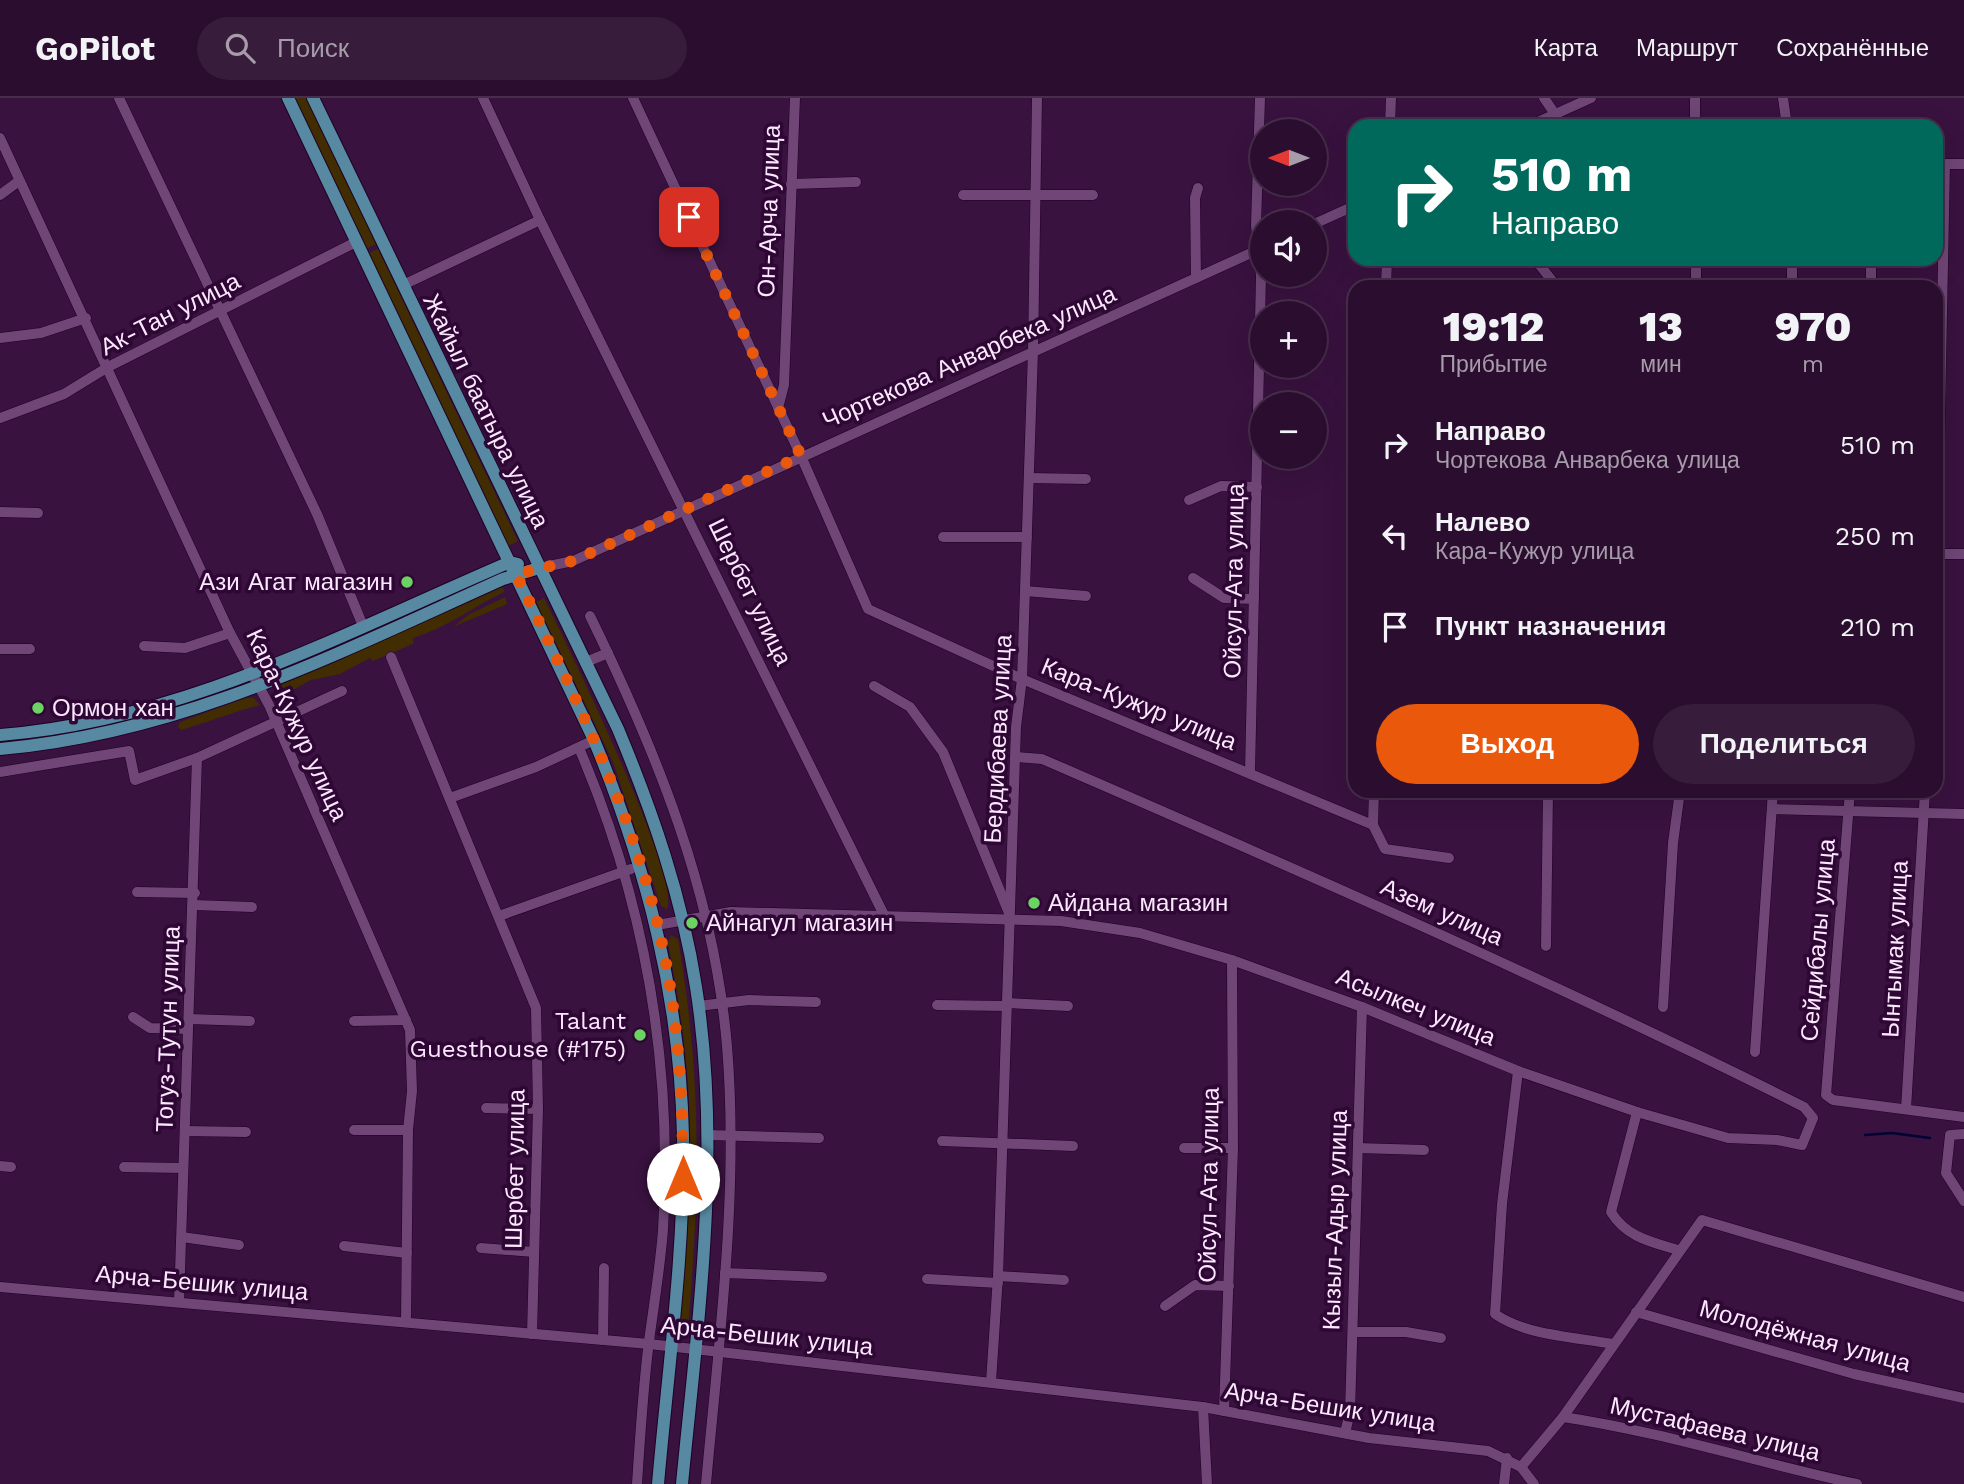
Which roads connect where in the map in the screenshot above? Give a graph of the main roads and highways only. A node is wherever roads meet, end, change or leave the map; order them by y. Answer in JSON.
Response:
{"nodes":[{"id":1,"x":288,"y":98,"type":"edge"},
{"id":2,"x":313,"y":98,"type":"edge"},
{"id":3,"x":513,"y":568,"type":"junction"},
{"id":4,"x":539,"y":568,"type":"junction"},
{"id":5,"x":0,"y":735,"type":"edge"},
{"id":6,"x":0,"y":749,"type":"edge"},
{"id":7,"x":658,"y":1484,"type":"edge"},
{"id":8,"x":682,"y":1484,"type":"edge"}],
"edges":[{"from":1,"to":3,"type":"main road","name":"Жайыл баатыра улица"},
{"from":2,"to":4,"type":"main road","name":"Жайыл баатыра улица"},
{"from":3,"to":4,"type":"main road"},
{"from":3,"to":5,"type":"main road"},
{"from":3,"to":6,"type":"main road"},
{"from":3,"to":7,"type":"main road","name":"Жайыл баатыра улица"},
{"from":4,"to":8,"type":"main road","name":"Жайыл баатыра улица"}]}
